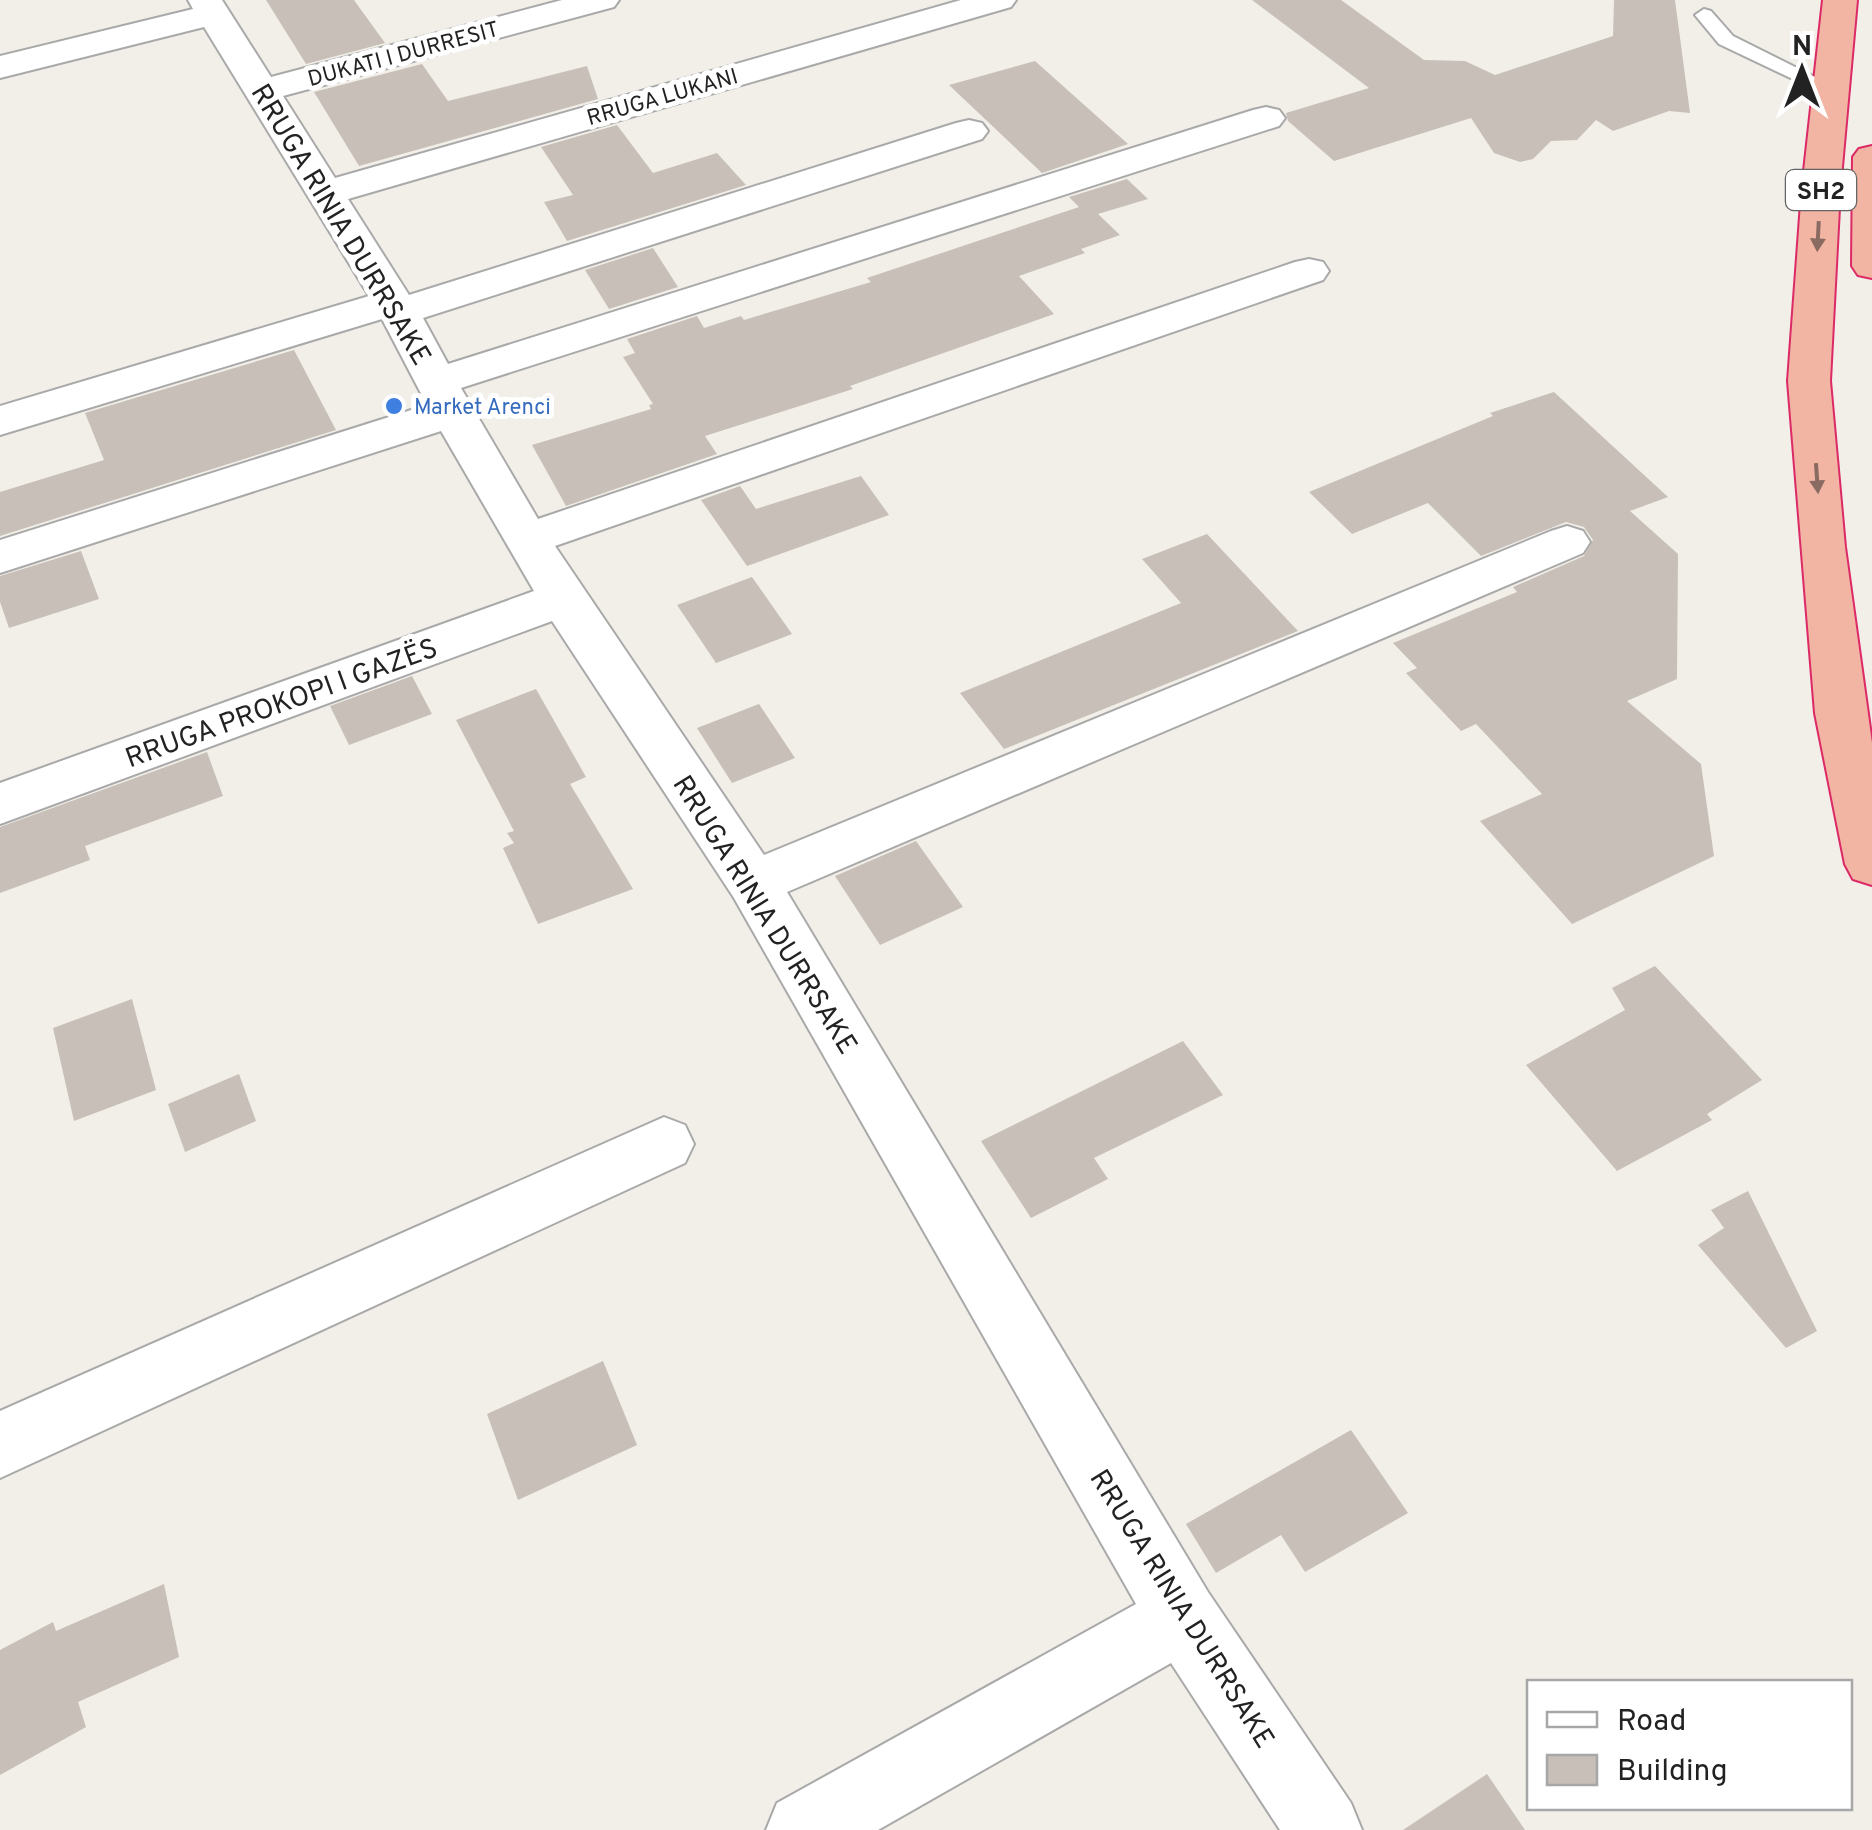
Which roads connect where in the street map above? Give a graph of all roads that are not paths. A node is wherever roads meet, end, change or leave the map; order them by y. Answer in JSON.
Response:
{"nodes":[{"id":1,"x":602,"y":0,"type":"edge"},
{"id":2,"x":999,"y":0,"type":"edge"},
{"id":3,"x":1840,"y":0,"type":"edge"},
{"id":4,"x":210,"y":7,"type":"edge"},
{"id":5,"x":1704,"y":16,"type":"dead end"},
{"id":6,"x":0,"y":67,"type":"edge"},
{"id":7,"x":1829,"y":88,"type":"junction"},
{"id":8,"x":263,"y":90,"type":"junction"},
{"id":9,"x":1266,"y":118,"type":"dead end"},
{"id":10,"x":969,"y":131,"type":"dead end"},
{"id":11,"x":1872,"y":157,"type":"edge"},
{"id":12,"x":324,"y":193,"type":"junction"},
{"id":13,"x":1871,"y":252,"type":"edge"},
{"id":14,"x":1309,"y":271,"type":"dead end"},
{"id":15,"x":396,"y":307,"type":"junction"},
{"id":16,"x":443,"y":397,"type":"junction"},
{"id":17,"x":0,"y":422,"type":"edge"},
{"id":18,"x":527,"y":539,"type":"junction"},
{"id":19,"x":1567,"y":542,"type":"dead end"},
{"id":20,"x":0,"y":558,"type":"edge"},
{"id":21,"x":562,"y":599,"type":"junction"},
{"id":22,"x":0,"y":804,"type":"edge"},
{"id":23,"x":1872,"y":864,"type":"edge"},
{"id":24,"x":754,"y":884,"type":"junction"},
{"id":25,"x":664,"y":1144,"type":"dead end"},
{"id":26,"x":0,"y":1446,"type":"edge"},
{"id":27,"x":1184,"y":1618,"type":"junction"},
{"id":28,"x":804,"y":1830,"type":"edge"},
{"id":29,"x":1324,"y":1830,"type":"edge"}],
"edges":[{"from":1,"to":8,"type":"street","name":"DUKATI I DURRESIT"},
{"from":2,"to":12,"type":"street","name":"RRUGA LUKANI"},
{"from":3,"to":7,"type":"highway","number":"SH2"},
{"from":4,"to":6,"type":"street"},
{"from":4,"to":8,"type":"street","name":"RRUGA RINIA DURRSAKE"},
{"from":5,"to":7,"type":"lane"},
{"from":7,"to":23,"type":"highway","number":"SH2","one_way":true},
{"from":8,"to":12,"type":"street","name":"RRUGA RINIA DURRSAKE"},
{"from":9,"to":16,"type":"street"},
{"from":10,"to":15,"type":"street"},
{"from":11,"to":13,"type":"highway","number":"SH2"},
{"from":12,"to":15,"type":"street","name":"RRUGA RINIA DURRSAKE"},
{"from":14,"to":18,"type":"street"},
{"from":15,"to":16,"type":"street","name":"RRUGA RINIA DURRSAKE"},
{"from":15,"to":17,"type":"street"},
{"from":16,"to":18,"type":"street","name":"RRUGA RINIA DURRSAKE"},
{"from":16,"to":20,"type":"street"},
{"from":18,"to":21,"type":"street","name":"RRUGA RINIA DURRSAKE"},
{"from":19,"to":24,"type":"street"},
{"from":21,"to":22,"type":"street","name":"RRUGA PROKOPI I GAZËS"},
{"from":21,"to":24,"type":"street","name":"RRUGA RINIA DURRSAKE"},
{"from":24,"to":27,"type":"street","name":"RRUGA RINIA DURRSAKE"},
{"from":25,"to":26,"type":"street"},
{"from":27,"to":28,"type":"street"},
{"from":27,"to":29,"type":"street","name":"RRUGA RINIA DURRSAKE"}]}
